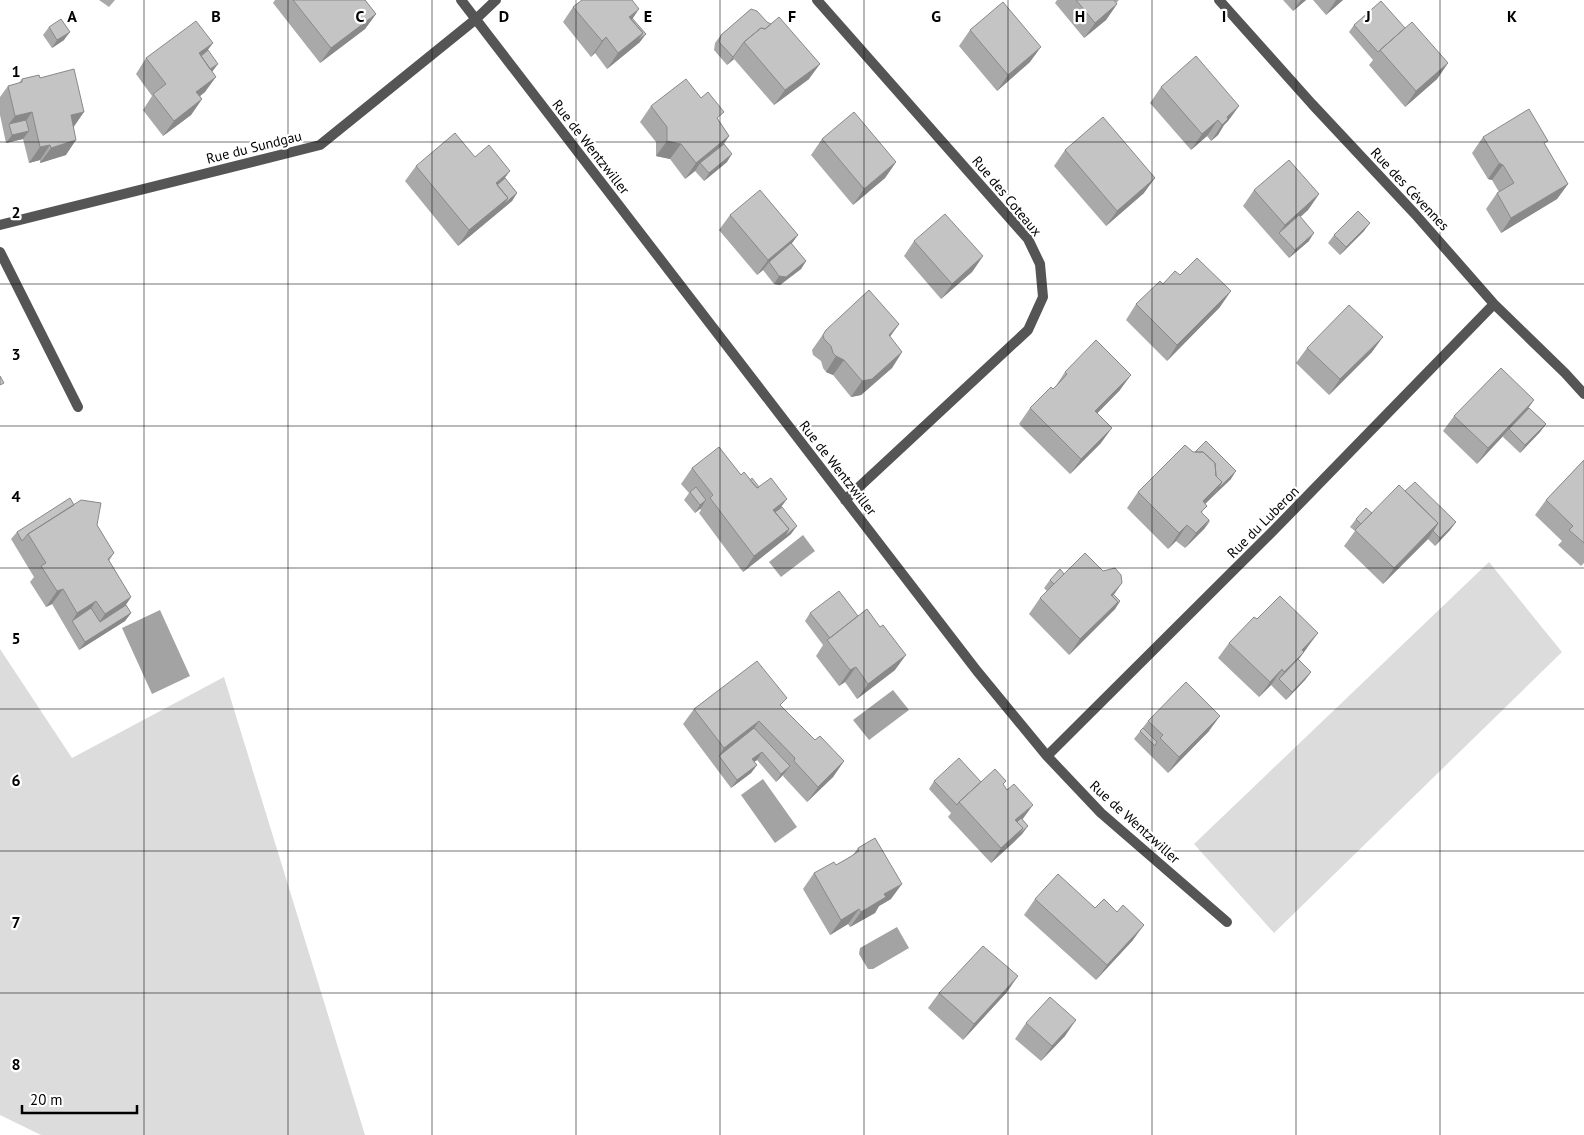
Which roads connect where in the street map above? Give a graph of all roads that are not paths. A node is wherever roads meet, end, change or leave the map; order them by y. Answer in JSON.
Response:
{"nodes":[{"id":1,"x":461,"y":0,"type":"edge"},
{"id":2,"x":496,"y":0,"type":"edge"},
{"id":3,"x":817,"y":0,"type":"edge"},
{"id":4,"x":1219,"y":0,"type":"edge"},
{"id":5,"x":476,"y":19,"type":"junction"},
{"id":6,"x":0,"y":225,"type":"edge"},
{"id":7,"x":0,"y":252,"type":"edge"},
{"id":8,"x":1494,"y":304,"type":"junction"},
{"id":9,"x":1584,"y":394,"type":"edge"},
{"id":10,"x":78,"y":407,"type":"dead end"},
{"id":11,"x":846,"y":500,"type":"junction"},
{"id":12,"x":1047,"y":756,"type":"junction"},
{"id":13,"x":1228,"y":922,"type":"dead end"}],
"edges":[{"from":1,"to":5,"type":"street","name":"Rue de Wentzwiller"},
{"from":2,"to":5,"type":"street","name":"Rue du Sundgau"},
{"from":3,"to":11,"type":"street","name":"Rue des Coteaux"},
{"from":4,"to":8,"type":"street","name":"Rue des Cévennes"},
{"from":5,"to":6,"type":"street","name":"Rue du Sundgau"},
{"from":5,"to":11,"type":"street","name":"Rue de Wentzwiller"},
{"from":7,"to":10,"type":"street"},
{"from":8,"to":9,"type":"street","name":"Rue des Cévennes"},
{"from":8,"to":12,"type":"street","name":"Rue du Luberon"},
{"from":11,"to":12,"type":"street","name":"Rue de Wentzwiller"},
{"from":12,"to":13,"type":"street","name":"Rue de Wentzwiller"}]}
